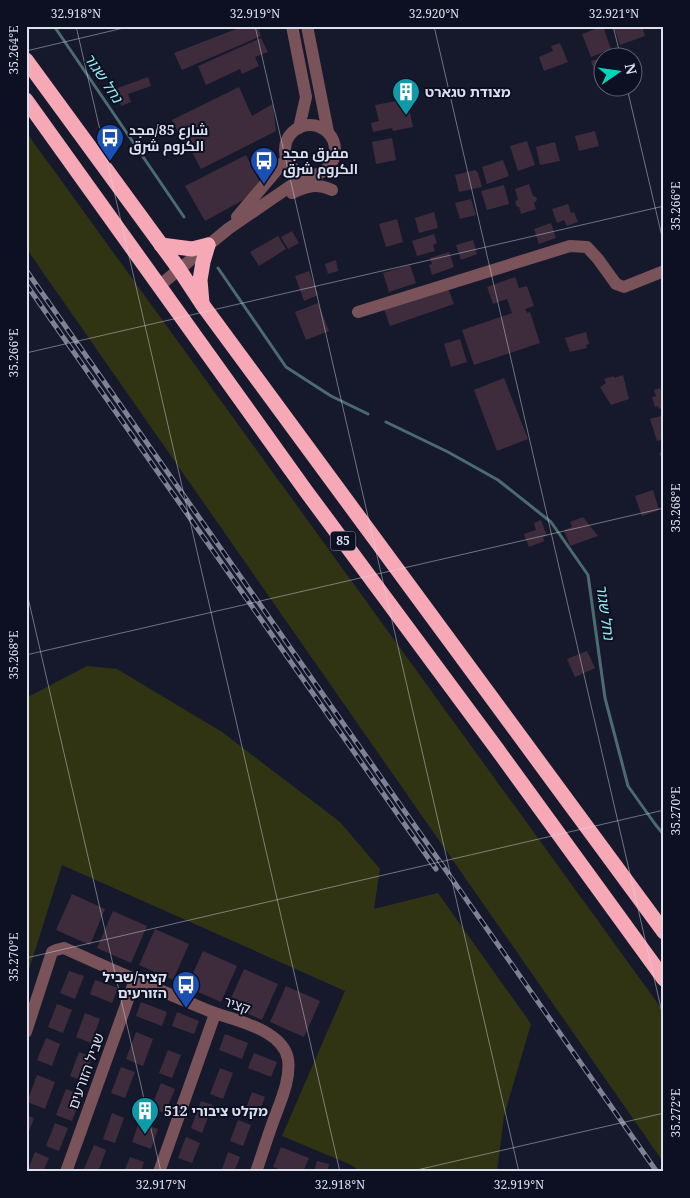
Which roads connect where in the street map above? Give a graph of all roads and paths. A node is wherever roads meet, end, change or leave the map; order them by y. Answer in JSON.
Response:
{"nodes":[{"id":1,"x":292,"y":26,"type":"edge"},
{"id":2,"x":307,"y":26,"type":"edge"},
{"id":3,"x":26,"y":60,"type":"edge"},
{"id":4,"x":26,"y":100,"type":"edge"},
{"id":5,"x":299,"y":128,"type":"junction"},
{"id":6,"x":328,"y":132,"type":"junction"},
{"id":7,"x":287,"y":158,"type":"junction"},
{"id":8,"x":308,"y":174,"type":"junction"},
{"id":9,"x":332,"y":190,"type":"dead end"},
{"id":10,"x":262,"y":206,"type":"junction"},
{"id":11,"x":228,"y":229,"type":"junction"},
{"id":12,"x":161,"y":245,"type":"junction"},
{"id":13,"x":208,"y":245,"type":"junction"},
{"id":14,"x":179,"y":270,"type":"junction"},
{"id":15,"x":664,"y":271,"type":"edge"},
{"id":16,"x":159,"y":286,"type":"junction"},
{"id":17,"x":202,"y":304,"type":"junction"},
{"id":18,"x":358,"y":312,"type":"dead end"},
{"id":19,"x":664,"y":932,"type":"edge"},
{"id":20,"x":664,"y":979,"type":"edge"},
{"id":21,"x":134,"y":980,"type":"junction"},
{"id":22,"x":215,"y":1014,"type":"junction"},
{"id":23,"x":26,"y":1032,"type":"edge"},
{"id":24,"x":66,"y":1172,"type":"edge"},
{"id":25,"x":159,"y":1172,"type":"edge"},
{"id":26,"x":256,"y":1172,"type":"edge"}],
"edges":[{"from":1,"to":5,"type":"street"},
{"from":2,"to":6,"type":"street"},
{"from":3,"to":12,"type":"highway","number":"85"},
{"from":4,"to":16,"type":"highway","number":"85"},
{"from":5,"to":6,"type":"street"},
{"from":5,"to":7,"type":"street"},
{"from":6,"to":8,"type":"street"},
{"from":7,"to":8,"type":"street"},
{"from":7,"to":11,"type":"street"},
{"from":8,"to":10,"type":"street"},
{"from":9,"to":10,"type":"street"},
{"from":10,"to":11,"type":"street"},
{"from":11,"to":13,"type":"street"},
{"from":12,"to":13,"type":"highway"},
{"from":12,"to":14,"type":"highway","number":"85"},
{"from":13,"to":14,"type":"street"},
{"from":13,"to":17,"type":"highway"},
{"from":14,"to":16,"type":"street"},
{"from":14,"to":17,"type":"highway","number":"85"},
{"from":15,"to":18,"type":"street"},
{"from":16,"to":20,"type":"highway","number":"85"},
{"from":17,"to":19,"type":"highway","number":"85"},
{"from":21,"to":22,"type":"street","name":"קציר"},
{"from":21,"to":23,"type":"street","name":"קציר"},
{"from":21,"to":24,"type":"street","name":"שביל הזורעים"},
{"from":22,"to":25,"type":"street"},
{"from":22,"to":26,"type":"street","name":"קציר"}]}
